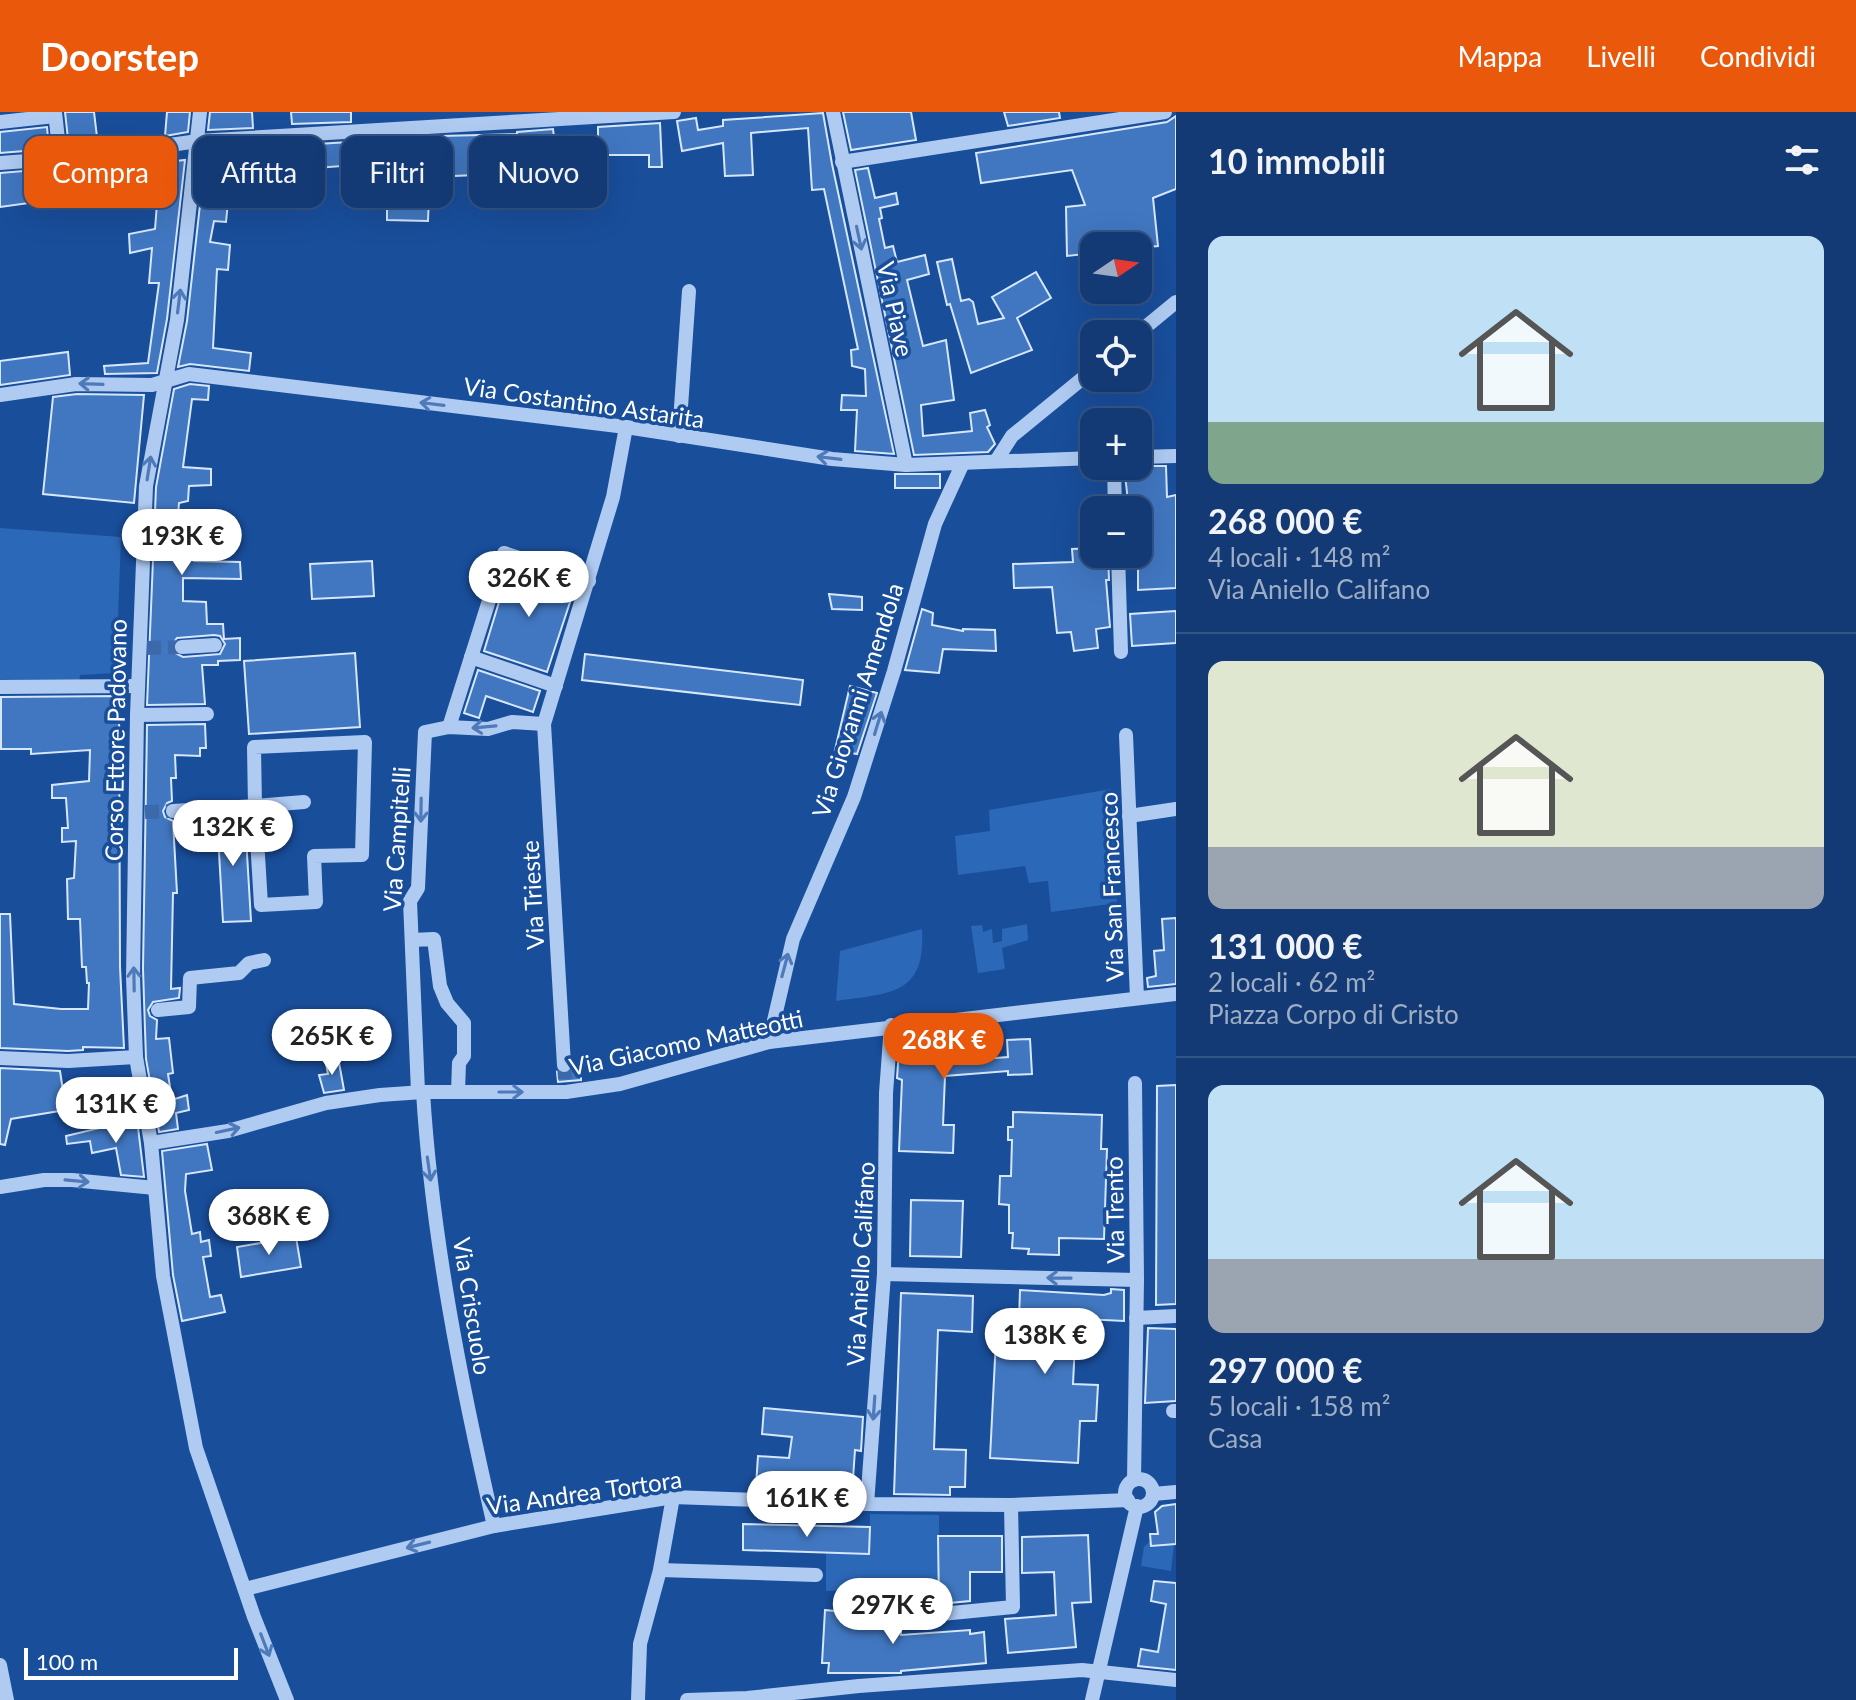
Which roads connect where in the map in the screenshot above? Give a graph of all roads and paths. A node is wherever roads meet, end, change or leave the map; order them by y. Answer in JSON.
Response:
{"nodes":[{"id":1,"x":200,"y":112,"type":"edge"},
{"id":2,"x":674,"y":112,"type":"edge"},
{"id":3,"x":833,"y":112,"type":"edge"},
{"id":4,"x":1165,"y":112,"type":"edge"},
{"id":5,"x":55,"y":114,"type":"edge"},
{"id":6,"x":0,"y":122,"type":"edge"},
{"id":7,"x":58,"y":136,"type":"edge"},
{"id":8,"x":198,"y":136,"type":"edge"},
{"id":9,"x":280,"y":136,"type":"edge"},
{"id":10,"x":24,"y":161,"type":"edge"},
{"id":11,"x":842,"y":162,"type":"junction"},
{"id":12,"x":0,"y":163,"type":"edge"},
{"id":13,"x":199,"y":208,"type":"edge"},
{"id":14,"x":689,"y":291,"type":"dead end"},
{"id":15,"x":1176,"y":302,"type":"edge"},
{"id":16,"x":1152,"y":322,"type":"edge"},
{"id":17,"x":167,"y":378,"type":"junction"},
{"id":18,"x":1080,"y":380,"type":"edge"},
{"id":19,"x":0,"y":395,"type":"edge"},
{"id":20,"x":626,"y":427,"type":"junction"},
{"id":21,"x":679,"y":436,"type":"junction"},
{"id":22,"x":1176,"y":456,"type":"edge"},
{"id":23,"x":1152,"y":457,"type":"edge"},
{"id":24,"x":1080,"y":458,"type":"edge"},
{"id":25,"x":996,"y":461,"type":"junction"},
{"id":26,"x":906,"y":465,"type":"junction"},
{"id":27,"x":962,"y":465,"type":"junction"},
{"id":28,"x":1118,"y":568,"type":"edge"},
{"id":29,"x":589,"y":581,"type":"junction"},
{"id":30,"x":215,"y":645,"type":"dead end"},
{"id":31,"x":182,"y":647,"type":"tunnel mouth"},
{"id":32,"x":1121,"y":652,"type":"dead end"},
{"id":33,"x":471,"y":657,"type":"junction"},
{"id":34,"x":138,"y":686,"type":"junction"},
{"id":35,"x":556,"y":686,"type":"junction"},
{"id":36,"x":0,"y":687,"type":"edge"},
{"id":37,"x":207,"y":714,"type":"dead end"},
{"id":38,"x":137,"y":715,"type":"junction"},
{"id":39,"x":544,"y":724,"type":"junction"},
{"id":40,"x":449,"y":727,"type":"junction"},
{"id":41,"x":1126,"y":735,"type":"dead end"},
{"id":42,"x":304,"y":802,"type":"dead end"},
{"id":43,"x":255,"y":806,"type":"junction"},
{"id":44,"x":1176,"y":809,"type":"edge"},
{"id":45,"x":173,"y":811,"type":"tunnel mouth"},
{"id":46,"x":1129,"y":816,"type":"junction"},
{"id":47,"x":412,"y":940,"type":"junction"},
{"id":48,"x":264,"y":960,"type":"dead end"},
{"id":49,"x":1176,"y":994,"type":"edge"},
{"id":50,"x":1137,"y":998,"type":"junction"},
{"id":51,"x":146,"y":1011,"type":"junction"},
{"id":52,"x":891,"y":1025,"type":"junction"},
{"id":53,"x":769,"y":1042,"type":"junction"},
{"id":54,"x":136,"y":1057,"type":"junction"},
{"id":55,"x":0,"y":1058,"type":"edge"},
{"id":56,"x":564,"y":1065,"type":"tunnel mouth"},
{"id":57,"x":1135,"y":1083,"type":"dead end"},
{"id":58,"x":420,"y":1092,"type":"junction"},
{"id":59,"x":458,"y":1092,"type":"junction"},
{"id":60,"x":151,"y":1143,"type":"junction"},
{"id":61,"x":0,"y":1187,"type":"edge"},
{"id":62,"x":155,"y":1188,"type":"junction"},
{"id":63,"x":884,"y":1274,"type":"junction"},
{"id":64,"x":1137,"y":1280,"type":"junction"},
{"id":65,"x":1176,"y":1316,"type":"edge"},
{"id":66,"x":1136,"y":1318,"type":"junction"},
{"id":67,"x":1134,"y":1480,"type":"junction"},
{"id":68,"x":1176,"y":1492,"type":"edge"},
{"id":69,"x":1153,"y":1494,"type":"junction"},
{"id":70,"x":673,"y":1497,"type":"junction"},
{"id":71,"x":1132,"y":1503,"type":"junction"},
{"id":72,"x":867,"y":1504,"type":"junction"},
{"id":73,"x":1011,"y":1505,"type":"junction"},
{"id":74,"x":494,"y":1526,"type":"junction"},
{"id":75,"x":660,"y":1570,"type":"junction"},
{"id":76,"x":816,"y":1575,"type":"dead end"},
{"id":77,"x":245,"y":1589,"type":"junction"},
{"id":78,"x":921,"y":1616,"type":"dead end"},
{"id":79,"x":0,"y":1665,"type":"edge"},
{"id":80,"x":1098,"y":1671,"type":"junction"},
{"id":81,"x":1176,"y":1680,"type":"edge"},
{"id":82,"x":7,"y":1700,"type":"edge"},
{"id":83,"x":287,"y":1700,"type":"edge"},
{"id":84,"x":638,"y":1700,"type":"edge"},
{"id":85,"x":687,"y":1700,"type":"edge"},
{"id":86,"x":1092,"y":1700,"type":"edge"}],
"edges":[{"from":1,"to":8,"type":"street","name":"Corso Ettore Padovano"},
{"from":2,"to":9,"type":"street"},
{"from":3,"to":11,"type":"street","name":"Via Piave"},
{"from":4,"to":11,"type":"street"},
{"from":5,"to":6,"type":"street"},
{"from":5,"to":7,"type":"street"},
{"from":10,"to":12,"type":"street"},
{"from":11,"to":26,"type":"street","name":"Via Piave","one_way":true},
{"from":17,"to":13,"type":"street","name":"Corso Ettore Padovano","one_way":true},
{"from":14,"to":21,"type":"street"},
{"from":15,"to":16,"type":"street"},
{"from":17,"to":19,"type":"street","name":"Via Costantino Astarita","one_way":true},
{"from":20,"to":17,"type":"street","name":"Via Costantino Astarita","one_way":true},
{"from":34,"to":17,"type":"street","name":"Corso Ettore Padovano","one_way":true},
{"from":18,"to":25,"type":"street"},
{"from":20,"to":21,"type":"street","name":"Via Costantino Astarita"},
{"from":20,"to":29,"type":"street","name":"Via Trieste"},
{"from":26,"to":21,"type":"street","name":"Via Costantino Astarita","one_way":true},
{"from":22,"to":23,"type":"street"},
{"from":24,"to":25,"type":"street","name":"Via Costantino Astarita"},
{"from":25,"to":27,"type":"street","name":"Via Costantino Astarita"},
{"from":26,"to":27,"type":"street","name":"Via Costantino Astarita"},
{"from":53,"to":27,"type":"street","name":"Via Giovanni Amendola","one_way":true},
{"from":28,"to":32,"type":"street"},
{"from":29,"to":33,"type":"street"},
{"from":29,"to":35,"type":"street","name":"Via Trieste"},
{"from":30,"to":31,"type":"street"},
{"from":33,"to":35,"type":"street"},
{"from":33,"to":40,"type":"street"},
{"from":34,"to":36,"type":"street"},
{"from":34,"to":38,"type":"street","name":"Corso Ettore Padovano"},
{"from":35,"to":39,"type":"street","name":"Via Trieste"},
{"from":37,"to":38,"type":"street"},
{"from":51,"to":38,"type":"street","name":"Corso Ettore Padovano","one_way":true},
{"from":39,"to":40,"type":"street","one_way":true},
{"from":39,"to":56,"type":"street","name":"Via Trieste"},
{"from":40,"to":47,"type":"street","name":"Via Campitelli","one_way":true},
{"from":41,"to":46,"type":"street","name":"Via San Francesco"},
{"from":42,"to":43,"type":"street"},
{"from":43,"to":43,"type":"street"},
{"from":43,"to":45,"type":"street"},
{"from":44,"to":46,"type":"street"},
{"from":46,"to":50,"type":"street","name":"Via San Francesco"},
{"from":47,"to":58,"type":"street","name":"Via Campitelli"},
{"from":47,"to":59,"type":"street"},
{"from":48,"to":51,"type":"street"},
{"from":49,"to":50,"type":"street","name":"Via San Francesco"},
{"from":50,"to":52,"type":"street","name":"Via Giacomo Matteotti"},
{"from":51,"to":54,"type":"street","name":"Corso Ettore Padovano"},
{"from":52,"to":53,"type":"street","name":"Via Giacomo Matteotti"},
{"from":52,"to":63,"type":"street","name":"Via Aniello Califano"},
{"from":59,"to":53,"type":"street","name":"Via Giacomo Matteotti","one_way":true},
{"from":54,"to":55,"type":"street"},
{"from":54,"to":60,"type":"street","name":"Corso Ettore Padovano"},
{"from":57,"to":64,"type":"street","name":"Via Trento"},
{"from":58,"to":59,"type":"street","name":"Via Giacomo Matteotti"},
{"from":60,"to":58,"type":"street","name":"Via Giacomo Matteotti","one_way":true},
{"from":58,"to":74,"type":"street","name":"Via Criscuolo","one_way":true},
{"from":60,"to":62,"type":"street","name":"Corso Ettore Padovano"},
{"from":61,"to":62,"type":"street","one_way":true},
{"from":62,"to":77,"type":"street","name":"Corso Ettore Padovano"},
{"from":64,"to":63,"type":"street","one_way":true},
{"from":63,"to":72,"type":"street","name":"Via Aniello Califano","one_way":true},
{"from":64,"to":66,"type":"street","name":"Via Trento"},
{"from":65,"to":66,"type":"street"},
{"from":66,"to":67,"type":"street","name":"Via Trento"},
{"from":67,"to":69,"type":"street"},
{"from":67,"to":71,"type":"street"},
{"from":68,"to":69,"type":"street"},
{"from":69,"to":71,"type":"street"},
{"from":70,"to":72,"type":"street","name":"Via Andrea Tortora"},
{"from":70,"to":74,"type":"street","name":"Via Andrea Tortora"},
{"from":70,"to":75,"type":"street"},
{"from":71,"to":73,"type":"street","name":"Via Andrea Tortora"},
{"from":71,"to":80,"type":"street"},
{"from":72,"to":73,"type":"street","name":"Via Andrea Tortora"},
{"from":73,"to":78,"type":"street"},
{"from":74,"to":77,"type":"street","name":"Via Andrea Tortora","one_way":true},
{"from":75,"to":76,"type":"street"},
{"from":75,"to":84,"type":"street"},
{"from":77,"to":83,"type":"street","name":"Corso Ettore Padovano","one_way":true},
{"from":79,"to":82,"type":"street"},
{"from":80,"to":81,"type":"street"},
{"from":80,"to":85,"type":"street"},
{"from":80,"to":86,"type":"street"}]}
